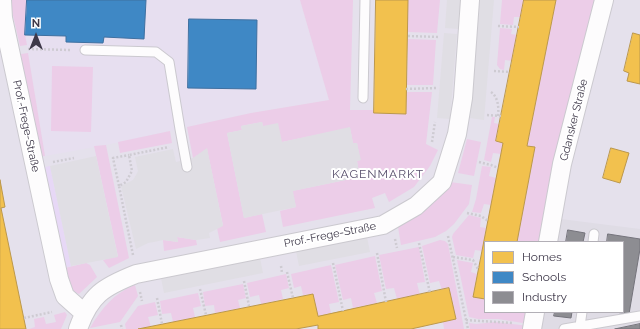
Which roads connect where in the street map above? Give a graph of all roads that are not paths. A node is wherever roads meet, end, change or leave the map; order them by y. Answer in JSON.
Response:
{"nodes":[{"id":1,"x":365,"y":0,"type":"edge"},
{"id":2,"x":470,"y":0,"type":"edge"},
{"id":3,"x":604,"y":0,"type":"edge"},
{"id":4,"x":1,"y":9,"type":"edge"},
{"id":5,"x":85,"y":50,"type":"road end"},
{"id":6,"x":363,"y":98,"type":"dead end"},
{"id":7,"x":187,"y":167,"type":"dead end"},
{"id":8,"x":548,"y":241,"type":"edge"},
{"id":9,"x":582,"y":313,"type":"edge"},
{"id":10,"x":640,"y":316,"type":"edge"},
{"id":11,"x":81,"y":321,"type":"edge"},
{"id":12,"x":580,"y":326,"type":"junction"},
{"id":13,"x":564,"y":329,"type":"edge"}],
"edges":[{"from":1,"to":6,"type":"lane"},
{"from":2,"to":11,"type":"street","name":"Prof.-Frege-Straße"},
{"from":3,"to":8,"type":"street","name":"Gdansker Straße"},
{"from":4,"to":11,"type":"street","name":"Prof.-Frege-Straße"},
{"from":5,"to":7,"type":"lane"},
{"from":9,"to":12,"type":"lane"},
{"from":10,"to":12,"type":"lane"},
{"from":12,"to":13,"type":"lane"}]}
